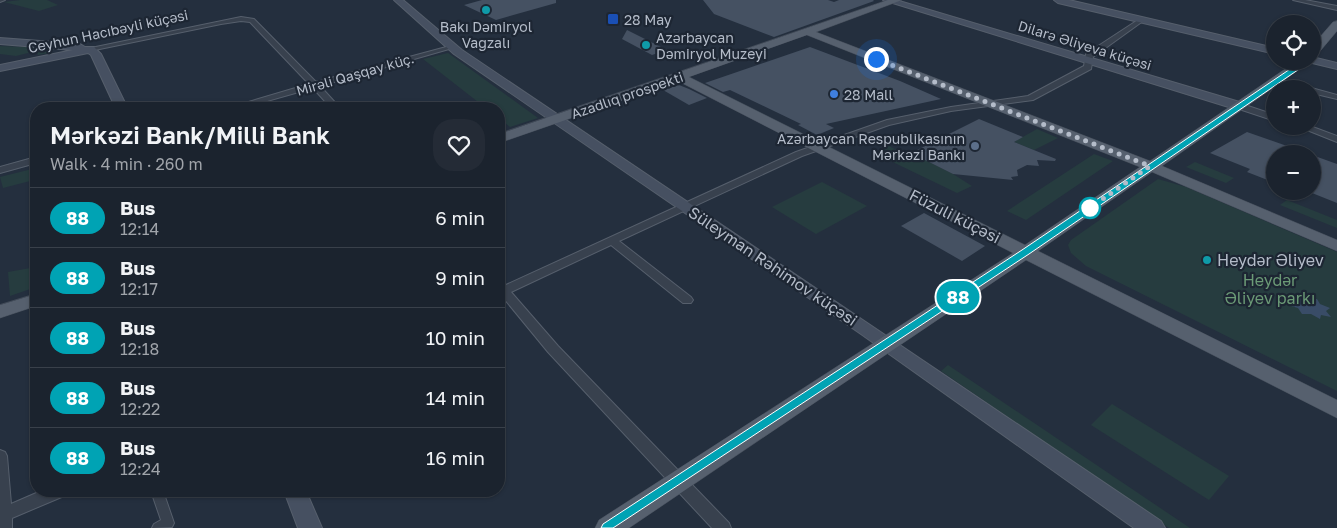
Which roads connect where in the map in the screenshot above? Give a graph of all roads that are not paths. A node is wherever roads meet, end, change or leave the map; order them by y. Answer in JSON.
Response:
{"nodes":[{"id":1,"x":398,"y":0,"type":"edge"},
{"id":2,"x":1058,"y":0,"type":"edge"},
{"id":3,"x":1296,"y":0,"type":"edge"},
{"id":4,"x":892,"y":1,"type":"edge"},
{"id":5,"x":1337,"y":8,"type":"edge"},
{"id":6,"x":1142,"y":20,"type":"junction"},
{"id":7,"x":1337,"y":24,"type":"edge"},
{"id":8,"x":808,"y":32,"type":"junction"},
{"id":9,"x":0,"y":42,"type":"edge"},
{"id":10,"x":1321,"y":43,"type":"edge"},
{"id":11,"x":46,"y":46,"type":"junction"},
{"id":12,"x":452,"y":47,"type":"junction"},
{"id":13,"x":90,"y":48,"type":"junction"},
{"id":14,"x":1266,"y":49,"type":"edge"},
{"id":15,"x":1088,"y":60,"type":"junction"},
{"id":16,"x":27,"y":62,"type":"junction"},
{"id":17,"x":1321,"y":62,"type":"edge"},
{"id":18,"x":1337,"y":66,"type":"edge"},
{"id":19,"x":0,"y":68,"type":"edge"},
{"id":20,"x":1293,"y":70,"type":"edge"},
{"id":21,"x":680,"y":77,"type":"junction"},
{"id":22,"x":1278,"y":80,"type":"edge"},
{"id":23,"x":315,"y":85,"type":"junction"},
{"id":24,"x":1266,"y":88,"type":"edge"},
{"id":25,"x":1321,"y":93,"type":"edge"},
{"id":26,"x":1337,"y":97,"type":"edge"},
{"id":27,"x":1030,"y":98,"type":"junction"},
{"id":28,"x":119,"y":102,"type":"edge"},
{"id":29,"x":254,"y":102,"type":"edge"},
{"id":30,"x":331,"y":102,"type":"edge"},
{"id":31,"x":994,"y":104,"type":"junction"},
{"id":32,"x":1239,"y":106,"type":"junction"},
{"id":33,"x":1022,"y":115,"type":"junction"},
{"id":34,"x":1266,"y":115,"type":"edge"},
{"id":35,"x":555,"y":119,"type":"junction"},
{"id":36,"x":1321,"y":133,"type":"edge"},
{"id":37,"x":505,"y":137,"type":"edge"},
{"id":38,"x":1337,"y":139,"type":"edge"},
{"id":39,"x":818,"y":147,"type":"junction"},
{"id":40,"x":30,"y":162,"type":"edge"},
{"id":41,"x":1150,"y":166,"type":"junction"},
{"id":42,"x":0,"y":170,"type":"edge"},
{"id":43,"x":685,"y":206,"type":"junction"},
{"id":44,"x":611,"y":240,"type":"junction"},
{"id":45,"x":1337,"y":246,"type":"edge"},
{"id":46,"x":1026,"y":252,"type":"junction"},
{"id":47,"x":505,"y":288,"type":"edge"},
{"id":48,"x":505,"y":296,"type":"edge"},
{"id":49,"x":687,"y":300,"type":"dead end"},
{"id":50,"x":30,"y":302,"type":"edge"},
{"id":51,"x":0,"y":312,"type":"edge"},
{"id":52,"x":887,"y":344,"type":"junction"},
{"id":53,"x":1337,"y":410,"type":"edge"},
{"id":54,"x":0,"y":456,"type":"edge"},
{"id":55,"x":679,"y":482,"type":"junction"},
{"id":56,"x":46,"y":497,"type":"edge"},
{"id":57,"x":159,"y":497,"type":"edge"},
{"id":58,"x":297,"y":497,"type":"edge"},
{"id":59,"x":2,"y":520,"type":"edge"},
{"id":60,"x":158,"y":528,"type":"edge"},
{"id":61,"x":310,"y":528,"type":"edge"},
{"id":62,"x":608,"y":528,"type":"edge"},
{"id":63,"x":724,"y":528,"type":"edge"},
{"id":64,"x":1153,"y":528,"type":"edge"}],
"edges":[{"from":1,"to":12,"type":"main road","name":"Süleyman Rəhimov küçəsi"},
{"from":2,"to":6,"type":"main road"},
{"from":3,"to":5,"type":"street"},
{"from":4,"to":8,"type":"main road","name":"Azadlıq prospekti"},
{"from":4,"to":15,"type":"main road","name":"Dilarə Əliyeva küçəsi"},
{"from":6,"to":14,"type":"main road"},
{"from":6,"to":15,"type":"street"},
{"from":7,"to":10,"type":"main road"},
{"from":8,"to":21,"type":"main road","name":"Azadlıq prospekti"},
{"from":8,"to":31,"type":"main road"},
{"from":9,"to":11,"type":"main road"},
{"from":9,"to":13,"type":"main road"},
{"from":11,"to":13,"type":"main road"},
{"from":11,"to":16,"type":"main road"},
{"from":12,"to":23,"type":"street","name":"Mirəli Qaşqay küç."},
{"from":12,"to":35,"type":"main road","name":"Süleyman Rəhimov küçəsi"},
{"from":13,"to":16,"type":"main road","name":"Ceyhun Hacıbəyli küçəsi"},
{"from":13,"to":23,"type":"street","name":"Ceyhun Hacıbəyli küçəsi"},
{"from":13,"to":28,"type":"main road"},
{"from":15,"to":27,"type":"street"},
{"from":15,"to":32,"type":"main road","name":"Dilarə Əliyeva küçəsi"},
{"from":16,"to":19,"type":"main road","name":"Ceyhun Hacıbəyli küçəsi"},
{"from":17,"to":18,"type":"main road"},
{"from":20,"to":22,"type":"main road"},
{"from":21,"to":35,"type":"main road","name":"Azadlıq prospekti"},
{"from":21,"to":39,"type":"main road","name":"Füzuli küçəsi"},
{"from":23,"to":29,"type":"street","name":"Mirəli Qaşqay küç."},
{"from":23,"to":30,"type":"street","name":"Ceyhun Hacıbəyli küçəsi"},
{"from":24,"to":32,"type":"main road"},
{"from":25,"to":26,"type":"street"},
{"from":27,"to":31,"type":"street"},
{"from":27,"to":33,"type":"street"},
{"from":31,"to":33,"type":"main road"},
{"from":31,"to":39,"type":"street"},
{"from":32,"to":34,"type":"street","name":"Dilarə Əliyeva küçəsi"},
{"from":32,"to":41,"type":"main road"},
{"from":33,"to":41,"type":"main road"},
{"from":35,"to":37,"type":"main road","name":"Azadlıq prospekti"},
{"from":35,"to":43,"type":"main road","name":"Süleyman Rəhimov küçəsi"},
{"from":36,"to":38,"type":"street"},
{"from":39,"to":43,"type":"street"},
{"from":39,"to":46,"type":"main road","name":"Füzuli küçəsi"},
{"from":40,"to":42,"type":"street"},
{"from":41,"to":45,"type":"main road"},
{"from":41,"to":46,"type":"main road"},
{"from":43,"to":44,"type":"street"},
{"from":43,"to":52,"type":"main road","name":"Süleyman Rəhimov küçəsi"},
{"from":44,"to":47,"type":"street"},
{"from":44,"to":49,"type":"street"},
{"from":46,"to":52,"type":"main road"},
{"from":46,"to":53,"type":"main road","name":"Füzuli küçəsi"},
{"from":48,"to":55,"type":"street"},
{"from":50,"to":51,"type":"main road"},
{"from":52,"to":55,"type":"main road"},
{"from":52,"to":64,"type":"main road","name":"Süleyman Rəhimov küçəsi"},
{"from":54,"to":59,"type":"street"},
{"from":55,"to":62,"type":"main road"},
{"from":55,"to":63,"type":"street"},
{"from":56,"to":59,"type":"street"},
{"from":57,"to":60,"type":"street"},
{"from":58,"to":61,"type":"main road"}]}
